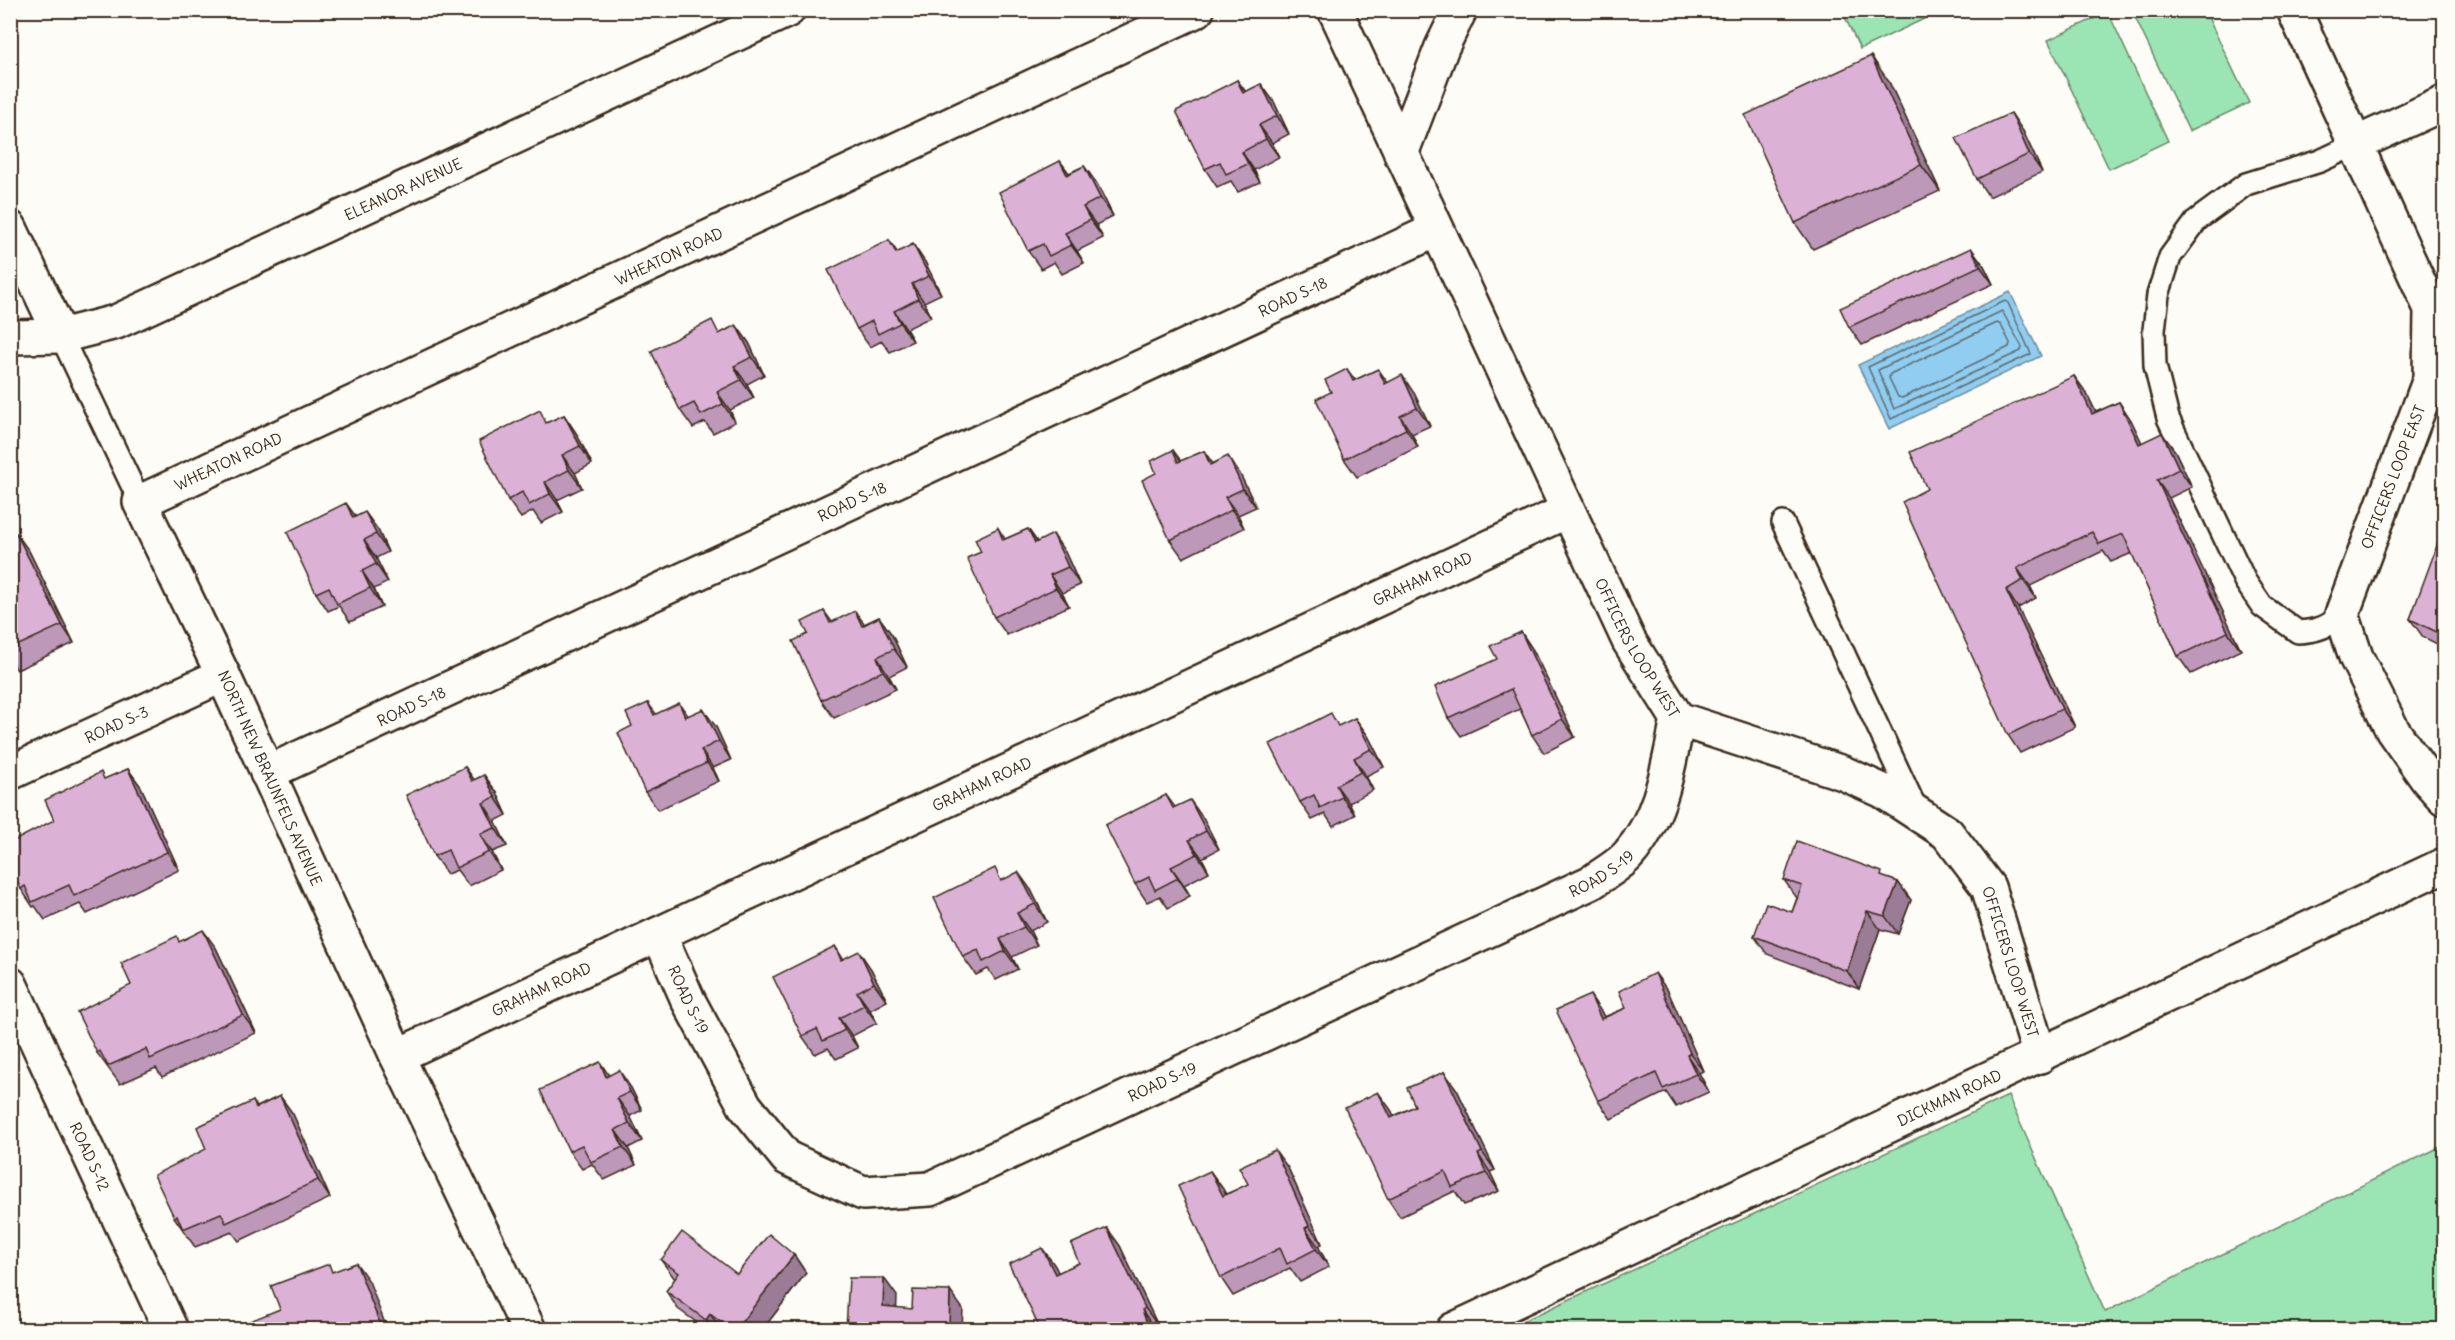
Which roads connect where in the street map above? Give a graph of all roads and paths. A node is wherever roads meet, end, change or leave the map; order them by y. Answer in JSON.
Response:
{"nodes":[{"id":1,"x":788,"y":10,"type":"edge"},
{"id":2,"x":1197,"y":10,"type":"edge"},
{"id":3,"x":1335,"y":10,"type":"edge"},
{"id":4,"x":1460,"y":10,"type":"edge"},
{"id":5,"x":2294,"y":10,"type":"edge"},
{"id":6,"x":2445,"y":103,"type":"edge"},
{"id":7,"x":2356,"y":144,"type":"junction"},
{"id":8,"x":1401,"y":154,"type":"junction"},
{"id":9,"x":10,"y":228,"type":"edge"},
{"id":10,"x":1436,"y":230,"type":"junction"},
{"id":11,"x":2431,"y":309,"type":"junction"},
{"id":12,"x":61,"y":336,"type":"junction"},
{"id":13,"x":10,"y":337,"type":"edge"},
{"id":14,"x":2445,"y":339,"type":"edge"},
{"id":15,"x":140,"y":502,"type":"junction"},
{"id":16,"x":1567,"y":511,"type":"junction"},
{"id":17,"x":1783,"y":523,"type":"dead end"},
{"id":18,"x":2342,"y":614,"type":"junction"},
{"id":19,"x":223,"y":675,"type":"junction"},
{"id":20,"x":1678,"y":719,"type":"junction"},
{"id":21,"x":10,"y":773,"type":"edge"},
{"id":22,"x":267,"y":773,"type":"junction"},
{"id":23,"x":2445,"y":798,"type":"edge"},
{"id":24,"x":1919,"y":813,"type":"junction"},
{"id":25,"x":2445,"y":865,"type":"edge"},
{"id":26,"x":659,"y":933,"type":"junction"},
{"id":27,"x":10,"y":984,"type":"edge"},
{"id":28,"x":397,"y":1056,"type":"junction"},
{"id":29,"x":2040,"y":1056,"type":"junction"},
{"id":30,"x":171,"y":1329,"type":"edge"},
{"id":31,"x":529,"y":1329,"type":"edge"},
{"id":32,"x":1453,"y":1329,"type":"edge"}],
"edges":[{"from":1,"to":12,"type":"street","name":"ELEANOR AVENUE"},
{"from":2,"to":15,"type":"street","name":"WHEATON ROAD"},
{"from":3,"to":8,"type":"street","name":"OFFICERS LOOP WEST"},
{"from":4,"to":8,"type":"street"},
{"from":5,"to":7,"type":"street","name":"OFFICERS LOOP EAST"},
{"from":6,"to":7,"type":"street"},
{"from":7,"to":11,"type":"street","name":"OFFICERS LOOP EAST"},
{"from":7,"to":18,"type":"lane"},
{"from":8,"to":10,"type":"street","name":"OFFICERS LOOP WEST"},
{"from":9,"to":12,"type":"street","name":"NORTH NEW BRAUNFELS AVENUE"},
{"from":10,"to":16,"type":"street","name":"OFFICERS LOOP WEST"},
{"from":10,"to":22,"type":"street","name":"ROAD S-18"},
{"from":11,"to":14,"type":"street"},
{"from":11,"to":18,"type":"street","name":"OFFICERS LOOP EAST"},
{"from":12,"to":13,"type":"street","name":"ELEANOR AVENUE"},
{"from":12,"to":15,"type":"lane","name":"NORTH NEW BRAUNFELS AVENUE"},
{"from":15,"to":19,"type":"street","name":"NORTH NEW BRAUNFELS AVENUE"},
{"from":16,"to":20,"type":"street","name":"OFFICERS LOOP WEST"},
{"from":16,"to":26,"type":"street","name":"GRAHAM ROAD"},
{"from":17,"to":24,"type":"lane"},
{"from":18,"to":23,"type":"street"},
{"from":19,"to":21,"type":"street","name":"ROAD S-3"},
{"from":19,"to":22,"type":"street","name":"NORTH NEW BRAUNFELS AVENUE"},
{"from":20,"to":24,"type":"street","name":"OFFICERS LOOP WEST"},
{"from":20,"to":26,"type":"street","name":"ROAD S-19"},
{"from":22,"to":28,"type":"street","name":"NORTH NEW BRAUNFELS AVENUE"},
{"from":24,"to":29,"type":"street","name":"OFFICERS LOOP WEST"},
{"from":25,"to":29,"type":"street","name":"DICKMAN ROAD"},
{"from":26,"to":28,"type":"street","name":"GRAHAM ROAD"},
{"from":27,"to":30,"type":"street","name":"ROAD S-12"},
{"from":28,"to":31,"type":"street","name":"NORTH NEW BRAUNFELS AVENUE"},
{"from":29,"to":32,"type":"street","name":"DICKMAN ROAD"}]}
